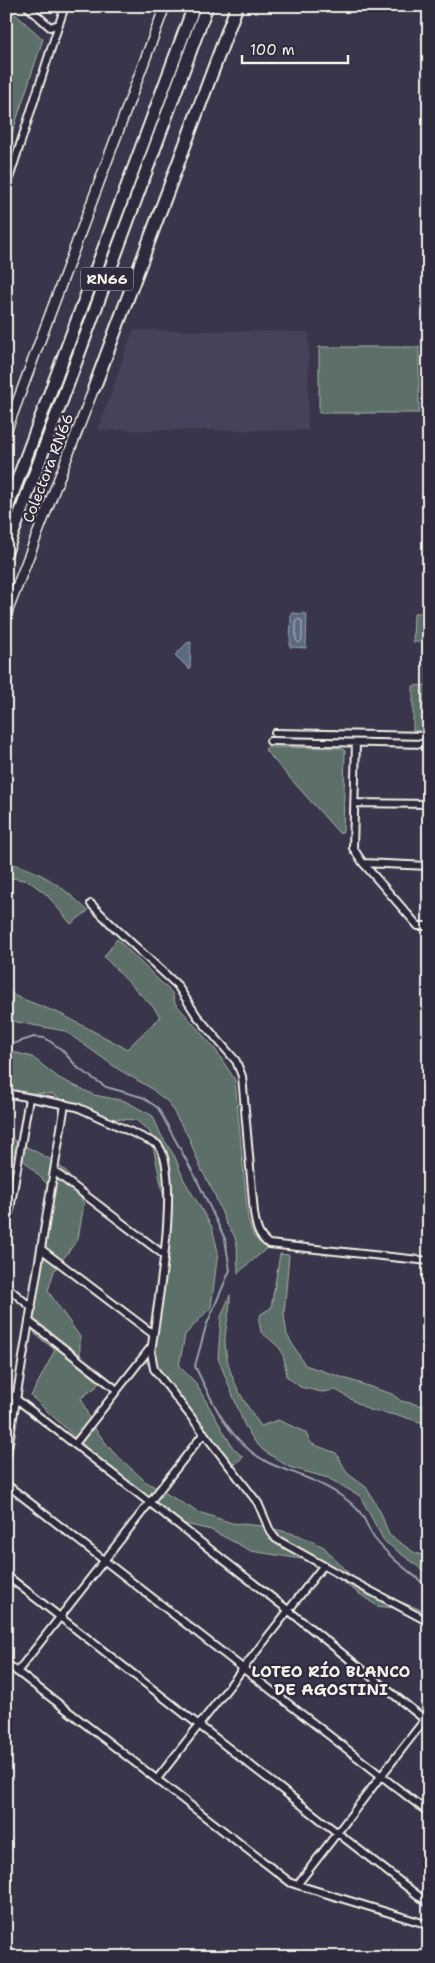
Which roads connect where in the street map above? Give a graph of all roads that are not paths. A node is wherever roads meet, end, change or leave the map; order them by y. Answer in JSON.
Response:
{"nodes":[{"id":1,"x":27,"y":6,"type":"edge"},
{"id":2,"x":65,"y":6,"type":"edge"},
{"id":3,"x":164,"y":6,"type":"edge"},
{"id":4,"x":194,"y":6,"type":"edge"},
{"id":5,"x":208,"y":6,"type":"edge"},
{"id":6,"x":236,"y":6,"type":"edge"},
{"id":7,"x":59,"y":24,"type":"junction"},
{"id":8,"x":6,"y":188,"type":"edge"},
{"id":9,"x":94,"y":388,"type":"joint"},
{"id":10,"x":6,"y":432,"type":"edge"},
{"id":11,"x":6,"y":511,"type":"edge"},
{"id":12,"x":6,"y":552,"type":"edge"},
{"id":13,"x":6,"y":615,"type":"edge"},
{"id":14,"x":275,"y":733,"type":"dead end"},
{"id":15,"x":429,"y":736,"type":"edge"},
{"id":16,"x":270,"y":741,"type":"dead end"},
{"id":17,"x":356,"y":743,"type":"junction"},
{"id":18,"x":429,"y":744,"type":"edge"},
{"id":19,"x":355,"y":803,"type":"junction"},
{"id":20,"x":429,"y":804,"type":"edge"},
{"id":21,"x":363,"y":863,"type":"junction"},
{"id":22,"x":429,"y":866,"type":"edge"},
{"id":23,"x":91,"y":904,"type":"dead end"},
{"id":24,"x":429,"y":926,"type":"edge"},
{"id":25,"x":6,"y":1093,"type":"edge"},
{"id":26,"x":29,"y":1098,"type":"junction"},
{"id":27,"x":65,"y":1104,"type":"junction"},
{"id":28,"x":55,"y":1172,"type":"junction"},
{"id":29,"x":6,"y":1233,"type":"edge"},
{"id":30,"x":41,"y":1249,"type":"junction"},
{"id":31,"x":164,"y":1255,"type":"junction"},
{"id":32,"x":429,"y":1262,"type":"edge"},
{"id":33,"x":6,"y":1286,"type":"edge"},
{"id":34,"x":32,"y":1308,"type":"junction"},
{"id":35,"x":30,"y":1322,"type":"junction"},
{"id":36,"x":153,"y":1334,"type":"junction"},
{"id":37,"x":152,"y":1346,"type":"junction"},
{"id":38,"x":117,"y":1390,"type":"junction"},
{"id":39,"x":6,"y":1391,"type":"edge"},
{"id":40,"x":17,"y":1399,"type":"junction"},
{"id":41,"x":204,"y":1433,"type":"junction"},
{"id":42,"x":75,"y":1444,"type":"junction"},
{"id":43,"x":6,"y":1460,"type":"edge"},
{"id":44,"x":6,"y":1484,"type":"edge"},
{"id":45,"x":150,"y":1502,"type":"junction"},
{"id":46,"x":105,"y":1560,"type":"junction"},
{"id":47,"x":323,"y":1566,"type":"junction"},
{"id":48,"x":6,"y":1575,"type":"edge"},
{"id":49,"x":288,"y":1610,"type":"junction"},
{"id":50,"x":60,"y":1617,"type":"junction"},
{"id":51,"x":429,"y":1622,"type":"edge"},
{"id":52,"x":6,"y":1663,"type":"edge"},
{"id":53,"x":244,"y":1668,"type":"junction"},
{"id":54,"x":17,"y":1672,"type":"junction"},
{"id":55,"x":427,"y":1719,"type":"edge"},
{"id":56,"x":199,"y":1725,"type":"junction"},
{"id":57,"x":382,"y":1777,"type":"junction"},
{"id":58,"x":157,"y":1780,"type":"junction"},
{"id":59,"x":429,"y":1813,"type":"edge"},
{"id":60,"x":338,"y":1833,"type":"junction"},
{"id":61,"x":297,"y":1885,"type":"junction"},
{"id":62,"x":429,"y":1904,"type":"edge"},
{"id":63,"x":429,"y":1925,"type":"edge"}],
"edges":[{"from":1,"to":7,"type":"street"},
{"from":2,"to":7,"type":"street"},
{"from":3,"to":10,"type":"street"},
{"from":4,"to":11,"type":"highway","number":"RN66"},
{"from":5,"to":12,"type":"highway","number":"RN66"},
{"from":6,"to":9,"type":"highway"},
{"from":7,"to":8,"type":"street"},
{"from":9,"to":13,"type":"street","name":"Colectora RN66"},
{"from":14,"to":15,"type":"street"},
{"from":16,"to":17,"type":"street"},
{"from":17,"to":18,"type":"street"},
{"from":17,"to":19,"type":"street"},
{"from":19,"to":20,"type":"street"},
{"from":19,"to":21,"type":"street"},
{"from":21,"to":22,"type":"street"},
{"from":21,"to":24,"type":"street"},
{"from":23,"to":32,"type":"street"},
{"from":25,"to":26,"type":"street"},
{"from":26,"to":27,"type":"street"},
{"from":26,"to":29,"type":"street"},
{"from":27,"to":28,"type":"street"},
{"from":27,"to":31,"type":"street"},
{"from":28,"to":30,"type":"street"},
{"from":28,"to":31,"type":"street"},
{"from":30,"to":34,"type":"street"},
{"from":30,"to":36,"type":"street"},
{"from":31,"to":36,"type":"street"},
{"from":33,"to":34,"type":"street"},
{"from":34,"to":35,"type":"street"},
{"from":35,"to":38,"type":"street"},
{"from":35,"to":40,"type":"street"},
{"from":36,"to":37,"type":"street"},
{"from":37,"to":38,"type":"street"},
{"from":37,"to":41,"type":"street"},
{"from":38,"to":42,"type":"street"},
{"from":39,"to":40,"type":"street"},
{"from":40,"to":42,"type":"street"},
{"from":40,"to":43,"type":"street"},
{"from":41,"to":45,"type":"street"},
{"from":41,"to":47,"type":"street"},
{"from":42,"to":45,"type":"street"},
{"from":44,"to":46,"type":"street"},
{"from":45,"to":46,"type":"street"},
{"from":45,"to":49,"type":"street"},
{"from":46,"to":50,"type":"street"},
{"from":46,"to":53,"type":"street"},
{"from":47,"to":49,"type":"street"},
{"from":47,"to":51,"type":"street"},
{"from":48,"to":50,"type":"street"},
{"from":49,"to":53,"type":"street"},
{"from":49,"to":55,"type":"street"},
{"from":50,"to":54,"type":"street"},
{"from":50,"to":56,"type":"street"},
{"from":52,"to":54,"type":"street"},
{"from":53,"to":56,"type":"street"},
{"from":53,"to":57,"type":"street"},
{"from":54,"to":58,"type":"street"},
{"from":55,"to":57,"type":"street"},
{"from":56,"to":58,"type":"street"},
{"from":56,"to":60,"type":"street"},
{"from":57,"to":59,"type":"street"},
{"from":57,"to":60,"type":"street"},
{"from":58,"to":61,"type":"street"},
{"from":60,"to":61,"type":"street"},
{"from":60,"to":62,"type":"street"},
{"from":61,"to":63,"type":"street"}]}
